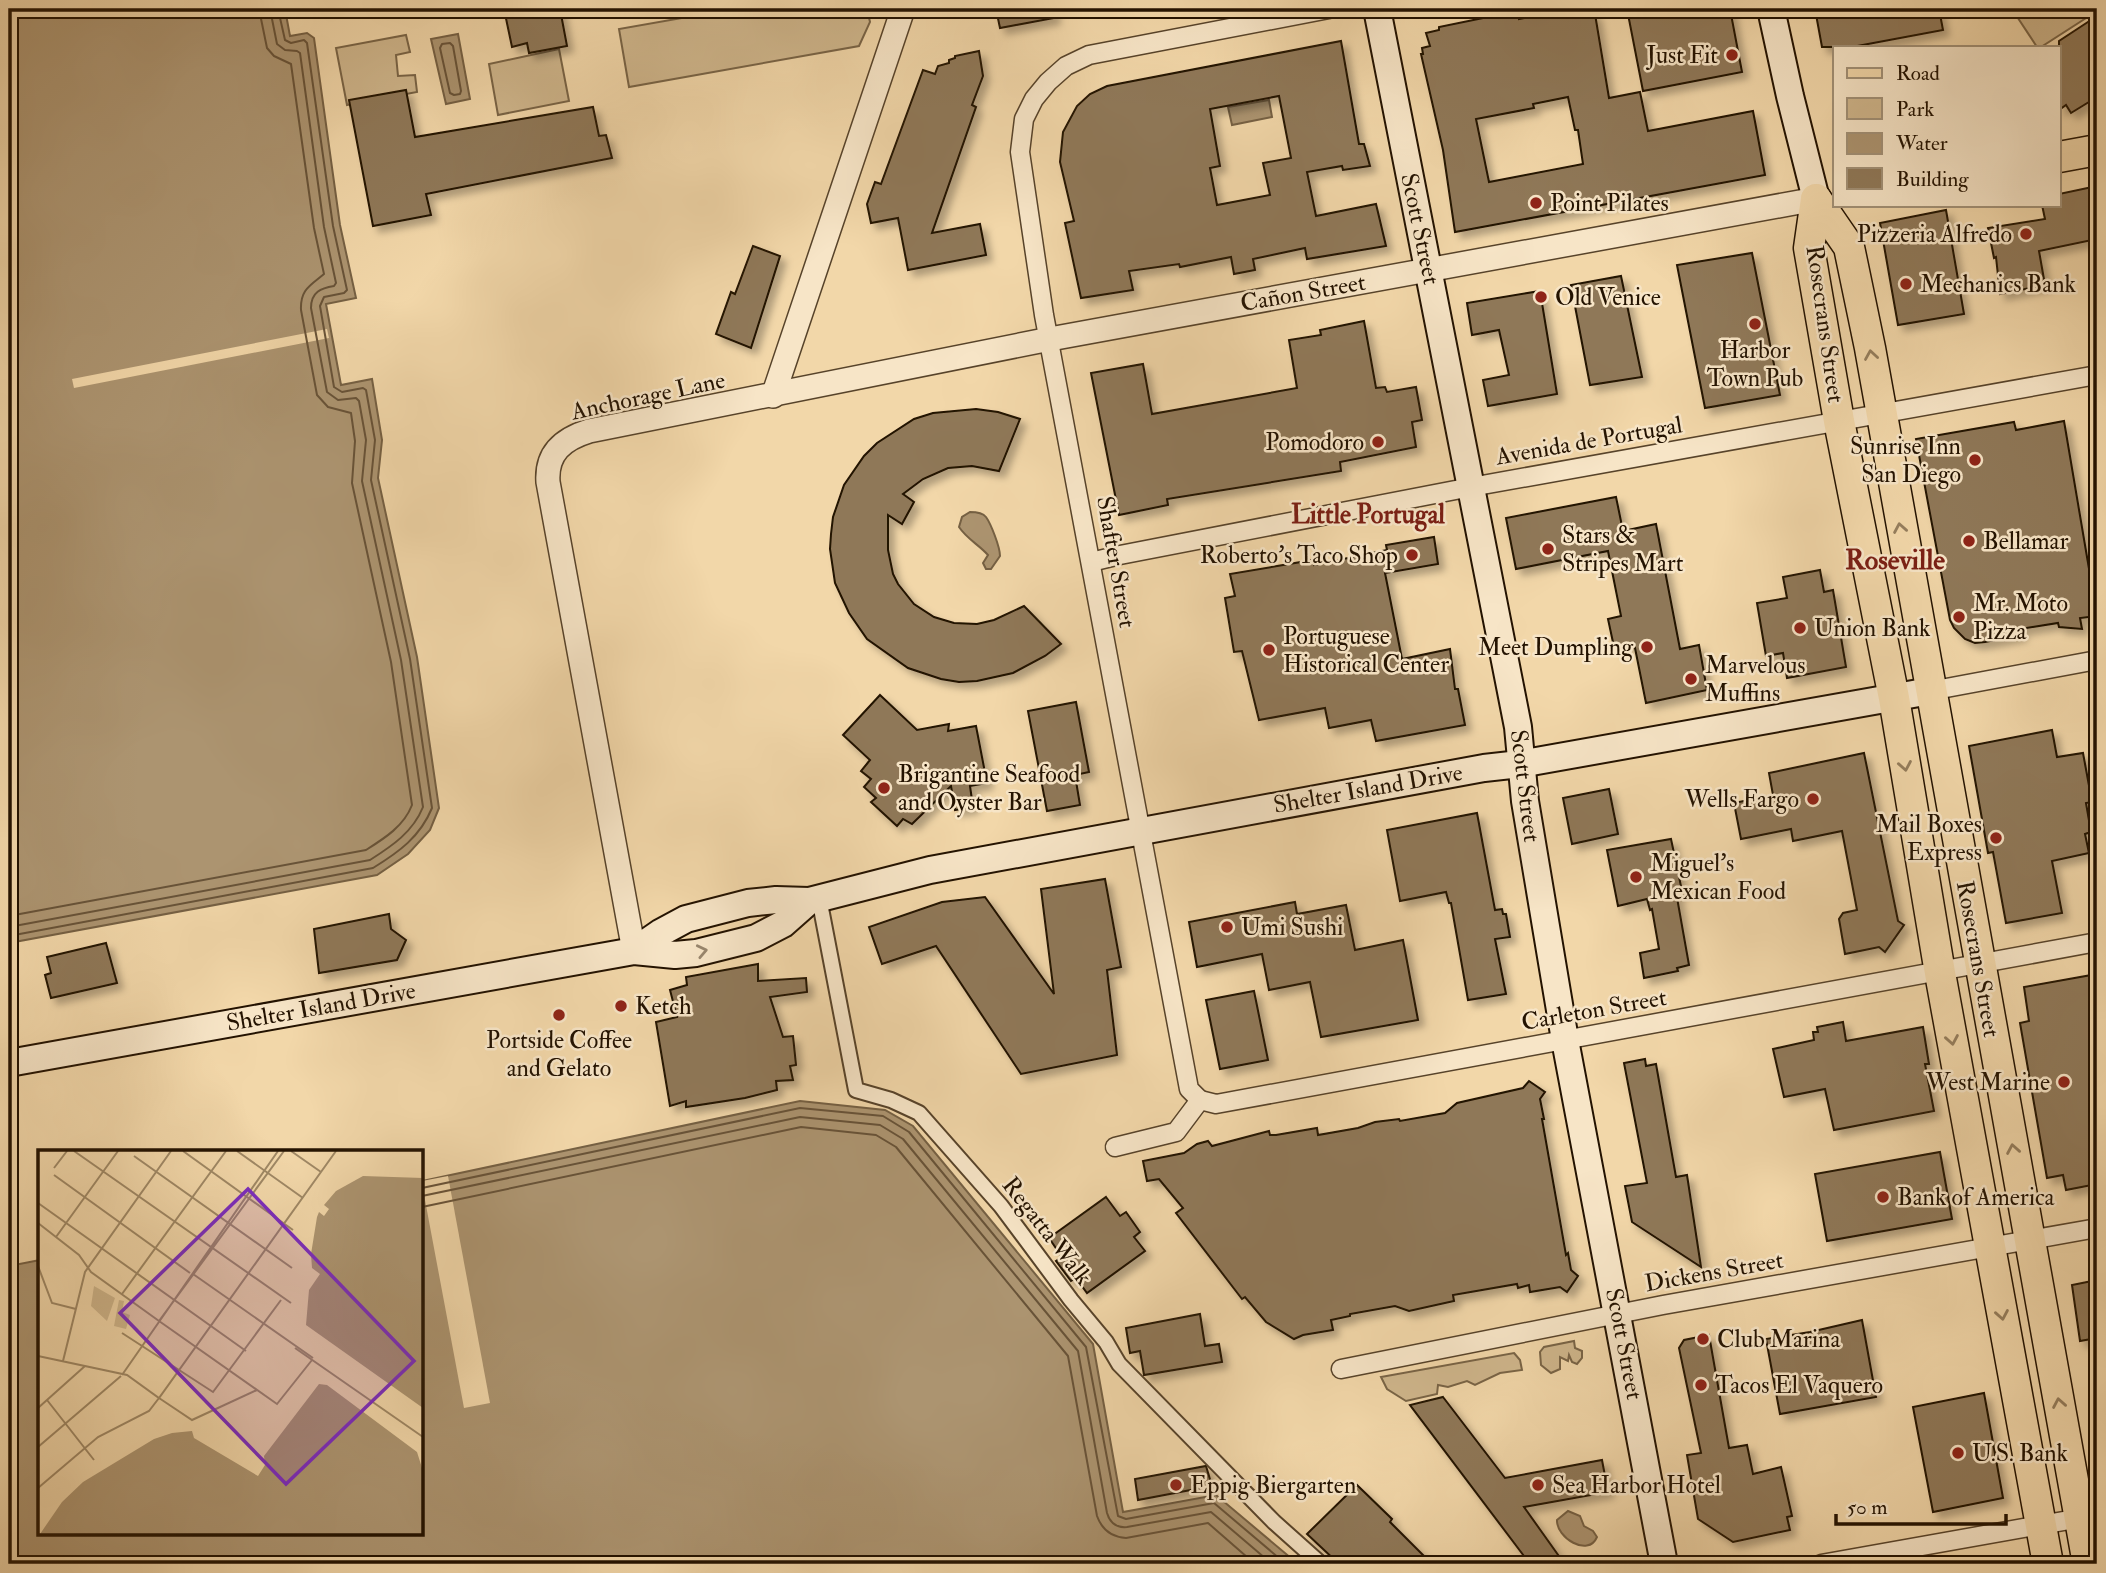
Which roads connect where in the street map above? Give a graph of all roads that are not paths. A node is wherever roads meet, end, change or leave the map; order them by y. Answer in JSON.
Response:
{"nodes":[{"id":1,"x":903,"y":9,"type":"edge"},
{"id":2,"x":1329,"y":9,"type":"edge"},
{"id":3,"x":1377,"y":9,"type":"edge"},
{"id":4,"x":1771,"y":9,"type":"edge"},
{"id":5,"x":2097,"y":150,"type":"edge"},
{"id":6,"x":2060,"y":157,"type":"edge"},
{"id":7,"x":1826,"y":197,"type":"edge"},
{"id":8,"x":1429,"y":270,"type":"junction"},
{"id":9,"x":1050,"y":340,"type":"junction"},
{"id":10,"x":2097,"y":375,"type":"edge"},
{"id":11,"x":773,"y":396,"type":"junction"},
{"id":12,"x":1880,"y":414,"type":"junction"},
{"id":13,"x":1839,"y":421,"type":"junction"},
{"id":14,"x":1471,"y":487,"type":"junction"},
{"id":15,"x":1091,"y":562,"type":"junction"},
{"id":16,"x":2097,"y":660,"type":"edge"},
{"id":17,"x":1930,"y":691,"type":"junction"},
{"id":18,"x":1894,"y":698,"type":"junction"},
{"id":19,"x":1520,"y":764,"type":"junction"},
{"id":20,"x":1142,"y":831,"type":"junction"},
{"id":21,"x":814,"y":900,"type":"junction"},
{"id":22,"x":2097,"y":942,"type":"edge"},
{"id":23,"x":634,"y":951,"type":"junction"},
{"id":24,"x":1980,"y":965,"type":"junction"},
{"id":25,"x":1940,"y":973,"type":"junction"},
{"id":26,"x":1565,"y":1040,"type":"junction"},
{"id":27,"x":9,"y":1063,"type":"edge"},
{"id":28,"x":1200,"y":1100,"type":"junction"},
{"id":29,"x":1115,"y":1147,"type":"dead end"},
{"id":30,"x":2097,"y":1228,"type":"edge"},
{"id":31,"x":2029,"y":1240,"type":"junction"},
{"id":32,"x":1989,"y":1248,"type":"junction"},
{"id":33,"x":1619,"y":1314,"type":"junction"},
{"id":34,"x":1341,"y":1369,"type":"dead end"},
{"id":35,"x":2088,"y":1517,"type":"edge"},
{"id":36,"x":2041,"y":1526,"type":"junction"},
{"id":37,"x":1321,"y":1564,"type":"edge"},
{"id":38,"x":1664,"y":1564,"type":"edge"},
{"id":39,"x":1821,"y":1564,"type":"edge"},
{"id":40,"x":2048,"y":1564,"type":"edge"},
{"id":41,"x":2088,"y":1564,"type":"edge"}],
"edges":[{"from":1,"to":11,"type":"street"},
{"from":2,"to":9,"type":"street","name":"Shafter Street"},
{"from":3,"to":8,"type":"main road","name":"Scott Street"},
{"from":4,"to":7,"type":"main road","name":"Rosecrans Street"},
{"from":5,"to":6,"type":"main road"},
{"from":7,"to":8,"type":"street","name":"Cañon Street"},
{"from":12,"to":7,"type":"main road","name":"Rosecrans Street","one_way":true},
{"from":7,"to":13,"type":"main road","name":"Rosecrans Street"},
{"from":8,"to":9,"type":"street","name":"Cañon Street"},
{"from":8,"to":14,"type":"main road","name":"Scott Street"},
{"from":9,"to":11,"type":"street","name":"Cañon Street"},
{"from":9,"to":15,"type":"street","name":"Shafter Street"},
{"from":10,"to":12,"type":"street","name":"Avenida de Portugal"},
{"from":11,"to":23,"type":"street","name":"Anchorage Lane"},
{"from":12,"to":13,"type":"street","name":"Avenida de Portugal"},
{"from":17,"to":12,"type":"main road","name":"Rosecrans Street","one_way":true},
{"from":13,"to":14,"type":"street","name":"Avenida de Portugal"},
{"from":13,"to":18,"type":"main road","name":"Rosecrans Street"},
{"from":14,"to":15,"type":"street","name":"Avenida de Portugal"},
{"from":14,"to":19,"type":"main road","name":"Scott Street"},
{"from":15,"to":20,"type":"street","name":"Shafter Street"},
{"from":16,"to":17,"type":"street"},
{"from":17,"to":18,"type":"main road","name":"Shelter Island Drive"},
{"from":17,"to":24,"type":"main road","name":"Rosecrans Street"},
{"from":18,"to":19,"type":"main road","name":"Shelter Island Drive"},
{"from":18,"to":25,"type":"main road","name":"Rosecrans Street","one_way":true},
{"from":19,"to":20,"type":"main road","name":"Shelter Island Drive"},
{"from":19,"to":26,"type":"main road","name":"Scott Street"},
{"from":20,"to":21,"type":"main road","name":"Shelter Island Drive"},
{"from":20,"to":28,"type":"street","name":"Shafter Street"},
{"from":21,"to":23,"type":"main road","name":"Shelter Island Drive"},
{"from":23,"to":21,"type":"main road","name":"Shelter Island Drive","one_way":true},
{"from":21,"to":37,"type":"street","name":"Regatta Walk"},
{"from":22,"to":24,"type":"street","name":"Carleton Street"},
{"from":23,"to":27,"type":"main road","name":"Shelter Island Drive"},
{"from":24,"to":25,"type":"street","name":"Carleton Street"},
{"from":31,"to":24,"type":"main road","name":"Rosecrans Street","one_way":true},
{"from":25,"to":26,"type":"street","name":"Carleton Street"},
{"from":25,"to":32,"type":"main road","name":"Rosecrans Street","one_way":true},
{"from":26,"to":28,"type":"street","name":"Carleton Street"},
{"from":26,"to":33,"type":"main road","name":"Scott Street"},
{"from":28,"to":29,"type":"street"},
{"from":30,"to":31,"type":"street","name":"Dickens Street"},
{"from":31,"to":32,"type":"street","name":"Dickens Street"},
{"from":35,"to":31,"type":"main road","name":"Rosecrans Street","one_way":true},
{"from":32,"to":33,"type":"street","name":"Dickens Street"},
{"from":32,"to":36,"type":"main road","name":"Rosecrans Street","one_way":true},
{"from":33,"to":34,"type":"street","name":"Dickens Street"},
{"from":33,"to":38,"type":"main road","name":"Scott Street"},
{"from":35,"to":36,"type":"street"},
{"from":35,"to":41,"type":"main road","name":"Rosecrans Street"},
{"from":36,"to":39,"type":"street"},
{"from":36,"to":40,"type":"main road","name":"Rosecrans Street"}]}
